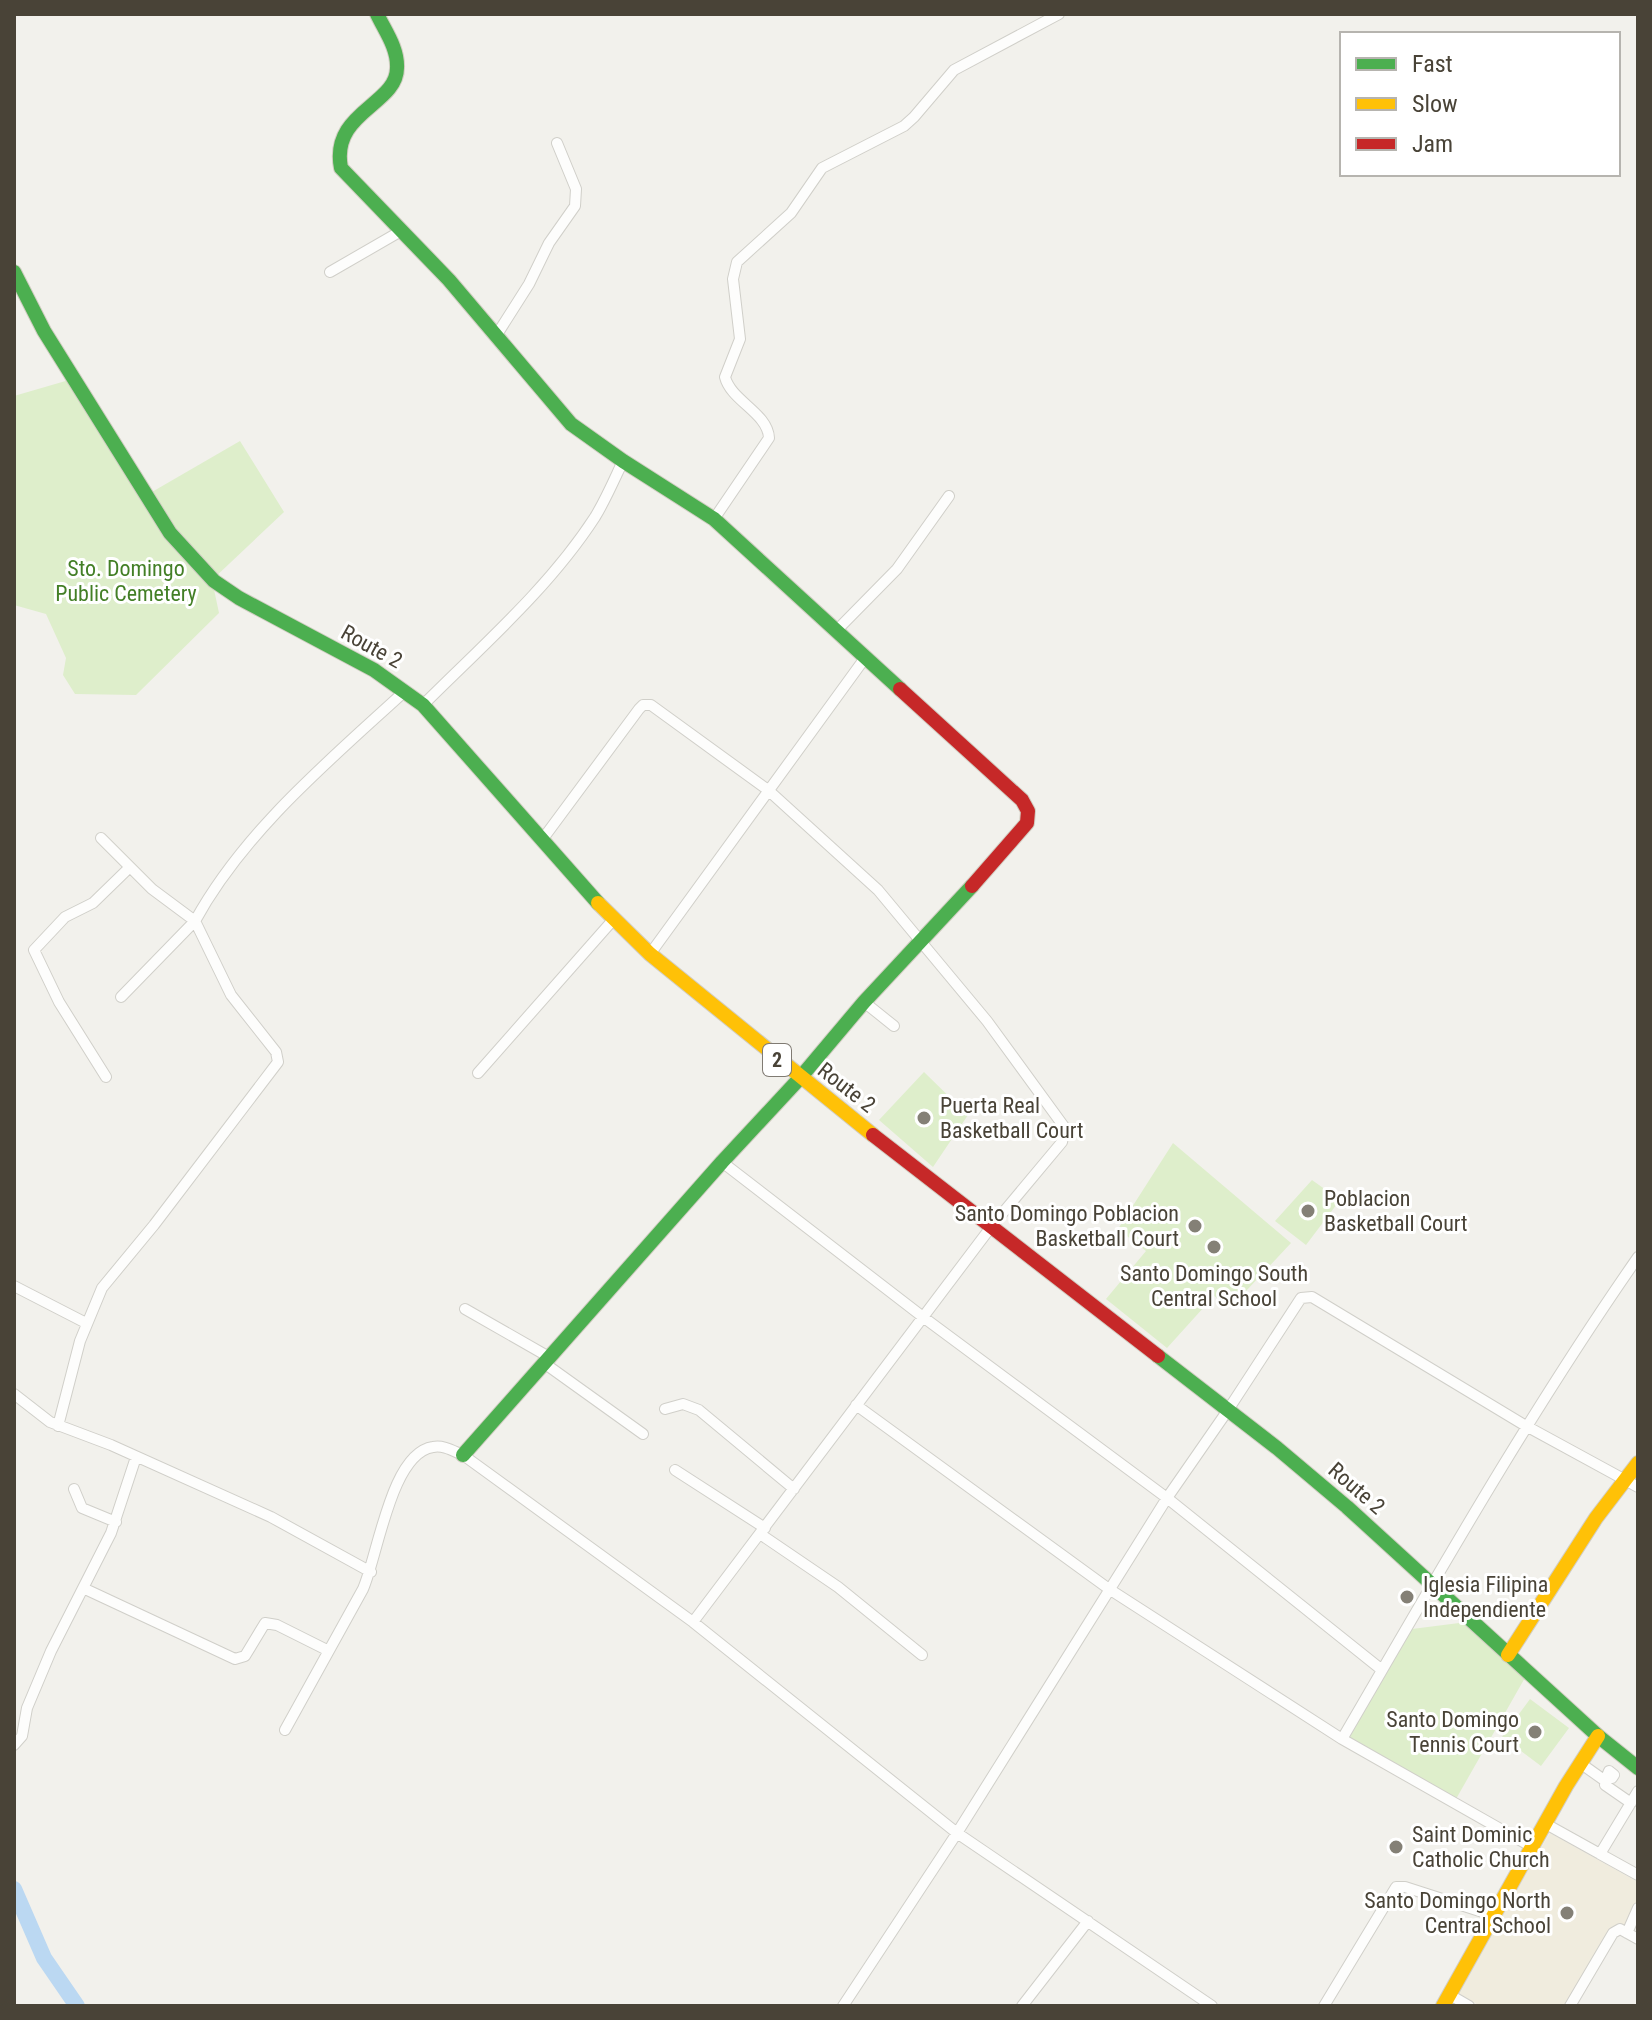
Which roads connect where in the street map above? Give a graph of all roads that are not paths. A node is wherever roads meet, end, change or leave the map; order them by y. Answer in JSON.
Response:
{"nodes":[{"id":1,"x":377,"y":14,"type":"edge"},
{"id":2,"x":1059,"y":14,"type":"edge"},
{"id":3,"x":557,"y":143,"type":"dead end"},
{"id":4,"x":401,"y":231,"type":"junction"},
{"id":5,"x":14,"y":272,"type":"edge"},
{"id":6,"x":330,"y":272,"type":"dead end"},
{"id":7,"x":496,"y":336,"type":"junction"},
{"id":8,"x":623,"y":461,"type":"junction"},
{"id":9,"x":949,"y":496,"type":"dead end"},
{"id":10,"x":714,"y":519,"type":"junction"},
{"id":11,"x":836,"y":631,"type":"junction"},
{"id":12,"x":865,"y":658,"type":"junction"},
{"id":13,"x":405,"y":691,"type":"junction"},
{"id":14,"x":423,"y":705,"type":"junction"},
{"id":15,"x":768,"y":790,"type":"junction"},
{"id":16,"x":101,"y":838,"type":"dead end"},
{"id":17,"x":542,"y":840,"type":"junction"},
{"id":18,"x":130,"y":867,"type":"junction"},
{"id":19,"x":613,"y":920,"type":"junction"},
{"id":20,"x":195,"y":921,"type":"junction"},
{"id":21,"x":921,"y":939,"type":"junction"},
{"id":22,"x":650,"y":954,"type":"junction"},
{"id":23,"x":121,"y":997,"type":"dead end"},
{"id":24,"x":864,"y":1002,"type":"junction"},
{"id":25,"x":894,"y":1026,"type":"dead end"},
{"id":26,"x":478,"y":1073,"type":"dead end"},
{"id":27,"x":106,"y":1077,"type":"dead end"},
{"id":28,"x":800,"y":1078,"type":"junction"},
{"id":29,"x":722,"y":1162,"type":"junction"},
{"id":30,"x":991,"y":1227,"type":"junction"},
{"id":31,"x":1638,"y":1257,"type":"edge"},
{"id":32,"x":14,"y":1286,"type":"edge"},
{"id":33,"x":465,"y":1309,"type":"dead end"},
{"id":34,"x":923,"y":1317,"type":"junction"},
{"id":35,"x":86,"y":1323,"type":"junction"},
{"id":36,"x":546,"y":1360,"type":"junction"},
{"id":37,"x":14,"y":1394,"type":"edge"},
{"id":38,"x":856,"y":1405,"type":"junction"},
{"id":39,"x":665,"y":1409,"type":"dead end"},
{"id":40,"x":1228,"y":1410,"type":"junction"},
{"id":41,"x":58,"y":1426,"type":"junction"},
{"id":42,"x":1526,"y":1426,"type":"junction"},
{"id":43,"x":643,"y":1434,"type":"dead end"},
{"id":44,"x":463,"y":1455,"type":"junction"},
{"id":45,"x":136,"y":1457,"type":"junction"},
{"id":46,"x":1638,"y":1463,"type":"edge"},
{"id":47,"x":675,"y":1470,"type":"dead end"},
{"id":48,"x":1631,"y":1483,"type":"edge"},
{"id":49,"x":74,"y":1489,"type":"dead end"},
{"id":50,"x":794,"y":1489,"type":"junction"},
{"id":51,"x":1167,"y":1498,"type":"junction"},
{"id":52,"x":116,"y":1522,"type":"junction"},
{"id":53,"x":763,"y":1531,"type":"junction"},
{"id":54,"x":371,"y":1572,"type":"junction"},
{"id":55,"x":1430,"y":1584,"type":"junction"},
{"id":56,"x":83,"y":1588,"type":"junction"},
{"id":57,"x":1109,"y":1589,"type":"junction"},
{"id":58,"x":693,"y":1622,"type":"junction"},
{"id":59,"x":327,"y":1650,"type":"junction"},
{"id":60,"x":922,"y":1655,"type":"dead end"},
{"id":61,"x":1508,"y":1655,"type":"junction"},
{"id":62,"x":1382,"y":1670,"type":"junction"},
{"id":63,"x":285,"y":1730,"type":"dead end"},
{"id":64,"x":1598,"y":1736,"type":"junction"},
{"id":65,"x":1342,"y":1739,"type":"junction"},
{"id":66,"x":14,"y":1745,"type":"edge"},
{"id":67,"x":1623,"y":1757,"type":"junction"},
{"id":68,"x":1579,"y":1765,"type":"junction"},
{"id":69,"x":1638,"y":1768,"type":"edge"},
{"id":70,"x":1607,"y":1780,"type":"junction"},
{"id":71,"x":1634,"y":1798,"type":"edge"},
{"id":72,"x":1546,"y":1824,"type":"junction"},
{"id":73,"x":957,"y":1833,"type":"junction"},
{"id":74,"x":1532,"y":1847,"type":"junction"},
{"id":75,"x":1600,"y":1854,"type":"junction"},
{"id":76,"x":1638,"y":1875,"type":"edge"},
{"id":77,"x":1638,"y":1908,"type":"edge"},
{"id":78,"x":1495,"y":1916,"type":"junction"},
{"id":79,"x":1088,"y":1921,"type":"junction"},
{"id":80,"x":1627,"y":1933,"type":"junction"},
{"id":81,"x":1638,"y":1939,"type":"edge"},
{"id":82,"x":1447,"y":2000,"type":"edge"},
{"id":83,"x":843,"y":2006,"type":"edge"},
{"id":84,"x":1022,"y":2006,"type":"edge"},
{"id":85,"x":1212,"y":2006,"type":"edge"},
{"id":86,"x":1324,"y":2006,"type":"edge"},
{"id":87,"x":1469,"y":2006,"type":"edge"},
{"id":88,"x":1570,"y":2006,"type":"edge"}],
"edges":[{"from":1,"to":4,"type":"main road"},
{"from":2,"to":10,"type":"street"},
{"from":3,"to":7,"type":"street"},
{"from":4,"to":6,"type":"street"},
{"from":4,"to":7,"type":"main road"},
{"from":5,"to":13,"type":"main road","name":"Route 2","number":"2"},
{"from":7,"to":8,"type":"main road"},
{"from":8,"to":10,"type":"main road"},
{"from":8,"to":14,"type":"street"},
{"from":9,"to":11,"type":"street"},
{"from":10,"to":11,"type":"main road"},
{"from":11,"to":12,"type":"main road"},
{"from":12,"to":15,"type":"street"},
{"from":12,"to":21,"type":"main road"},
{"from":13,"to":14,"type":"main road","name":"Route 2","number":"2"},
{"from":13,"to":20,"type":"street"},
{"from":14,"to":17,"type":"main road","name":"Route 2","number":"2"},
{"from":15,"to":17,"type":"street"},
{"from":15,"to":21,"type":"street"},
{"from":15,"to":22,"type":"street"},
{"from":16,"to":18,"type":"street"},
{"from":17,"to":19,"type":"main road","name":"Route 2","number":"2"},
{"from":18,"to":20,"type":"street"},
{"from":18,"to":27,"type":"street"},
{"from":19,"to":22,"type":"main road","name":"Route 2","number":"2"},
{"from":19,"to":26,"type":"street"},
{"from":20,"to":23,"type":"street"},
{"from":20,"to":35,"type":"street"},
{"from":21,"to":24,"type":"main road"},
{"from":21,"to":30,"type":"street"},
{"from":22,"to":28,"type":"main road","name":"Route 2","number":"2"},
{"from":24,"to":25,"type":"street"},
{"from":24,"to":28,"type":"main road"},
{"from":28,"to":29,"type":"main road"},
{"from":28,"to":30,"type":"main road","name":"Route 2","number":"2"},
{"from":29,"to":34,"type":"street"},
{"from":29,"to":36,"type":"main road"},
{"from":30,"to":34,"type":"street"},
{"from":30,"to":40,"type":"main road","name":"Route 2","number":"2"},
{"from":31,"to":42,"type":"street"},
{"from":32,"to":35,"type":"street"},
{"from":33,"to":36,"type":"street"},
{"from":34,"to":38,"type":"street"},
{"from":34,"to":51,"type":"street"},
{"from":35,"to":41,"type":"street"},
{"from":36,"to":43,"type":"street"},
{"from":36,"to":44,"type":"main road"},
{"from":37,"to":41,"type":"street"},
{"from":38,"to":50,"type":"street"},
{"from":38,"to":57,"type":"street"},
{"from":39,"to":50,"type":"street"},
{"from":40,"to":42,"type":"street"},
{"from":40,"to":51,"type":"street"},
{"from":40,"to":55,"type":"main road","name":"Route 2","number":"2"},
{"from":41,"to":45,"type":"street"},
{"from":42,"to":48,"type":"street"},
{"from":42,"to":55,"type":"street"},
{"from":44,"to":54,"type":"street"},
{"from":44,"to":58,"type":"street"},
{"from":45,"to":52,"type":"street"},
{"from":45,"to":54,"type":"street"},
{"from":46,"to":48,"type":"main road"},
{"from":47,"to":53,"type":"street"},
{"from":48,"to":61,"type":"main road"},
{"from":49,"to":52,"type":"street"},
{"from":50,"to":53,"type":"street"},
{"from":51,"to":57,"type":"street"},
{"from":51,"to":62,"type":"street"},
{"from":52,"to":56,"type":"street"},
{"from":53,"to":58,"type":"street"},
{"from":53,"to":60,"type":"street"},
{"from":54,"to":59,"type":"street"},
{"from":55,"to":61,"type":"main road","name":"Route 2","number":"2"},
{"from":55,"to":62,"type":"street"},
{"from":56,"to":59,"type":"street"},
{"from":56,"to":66,"type":"street"},
{"from":57,"to":65,"type":"street"},
{"from":57,"to":73,"type":"street"},
{"from":58,"to":73,"type":"street"},
{"from":59,"to":63,"type":"street"},
{"from":61,"to":64,"type":"main road","name":"Route 2","number":"2"},
{"from":62,"to":65,"type":"street"},
{"from":64,"to":67,"type":"main road","name":"Route 2","number":"2"},
{"from":64,"to":68,"type":"main road"},
{"from":65,"to":74,"type":"street"},
{"from":67,"to":69,"type":"main road","name":"Route 2","number":"2"},
{"from":67,"to":70,"type":"street"},
{"from":68,"to":70,"type":"street"},
{"from":68,"to":72,"type":"main road"},
{"from":70,"to":71,"type":"street"},
{"from":71,"to":75,"type":"street"},
{"from":72,"to":74,"type":"main road"},
{"from":72,"to":75,"type":"street"},
{"from":73,"to":79,"type":"street"},
{"from":73,"to":83,"type":"street"},
{"from":74,"to":78,"type":"main road"},
{"from":75,"to":76,"type":"street"},
{"from":77,"to":80,"type":"street"},
{"from":78,"to":82,"type":"main road"},
{"from":78,"to":86,"type":"street"},
{"from":79,"to":84,"type":"street"},
{"from":79,"to":85,"type":"street"},
{"from":80,"to":81,"type":"street"},
{"from":80,"to":88,"type":"street"},
{"from":82,"to":87,"type":"street"}]}
